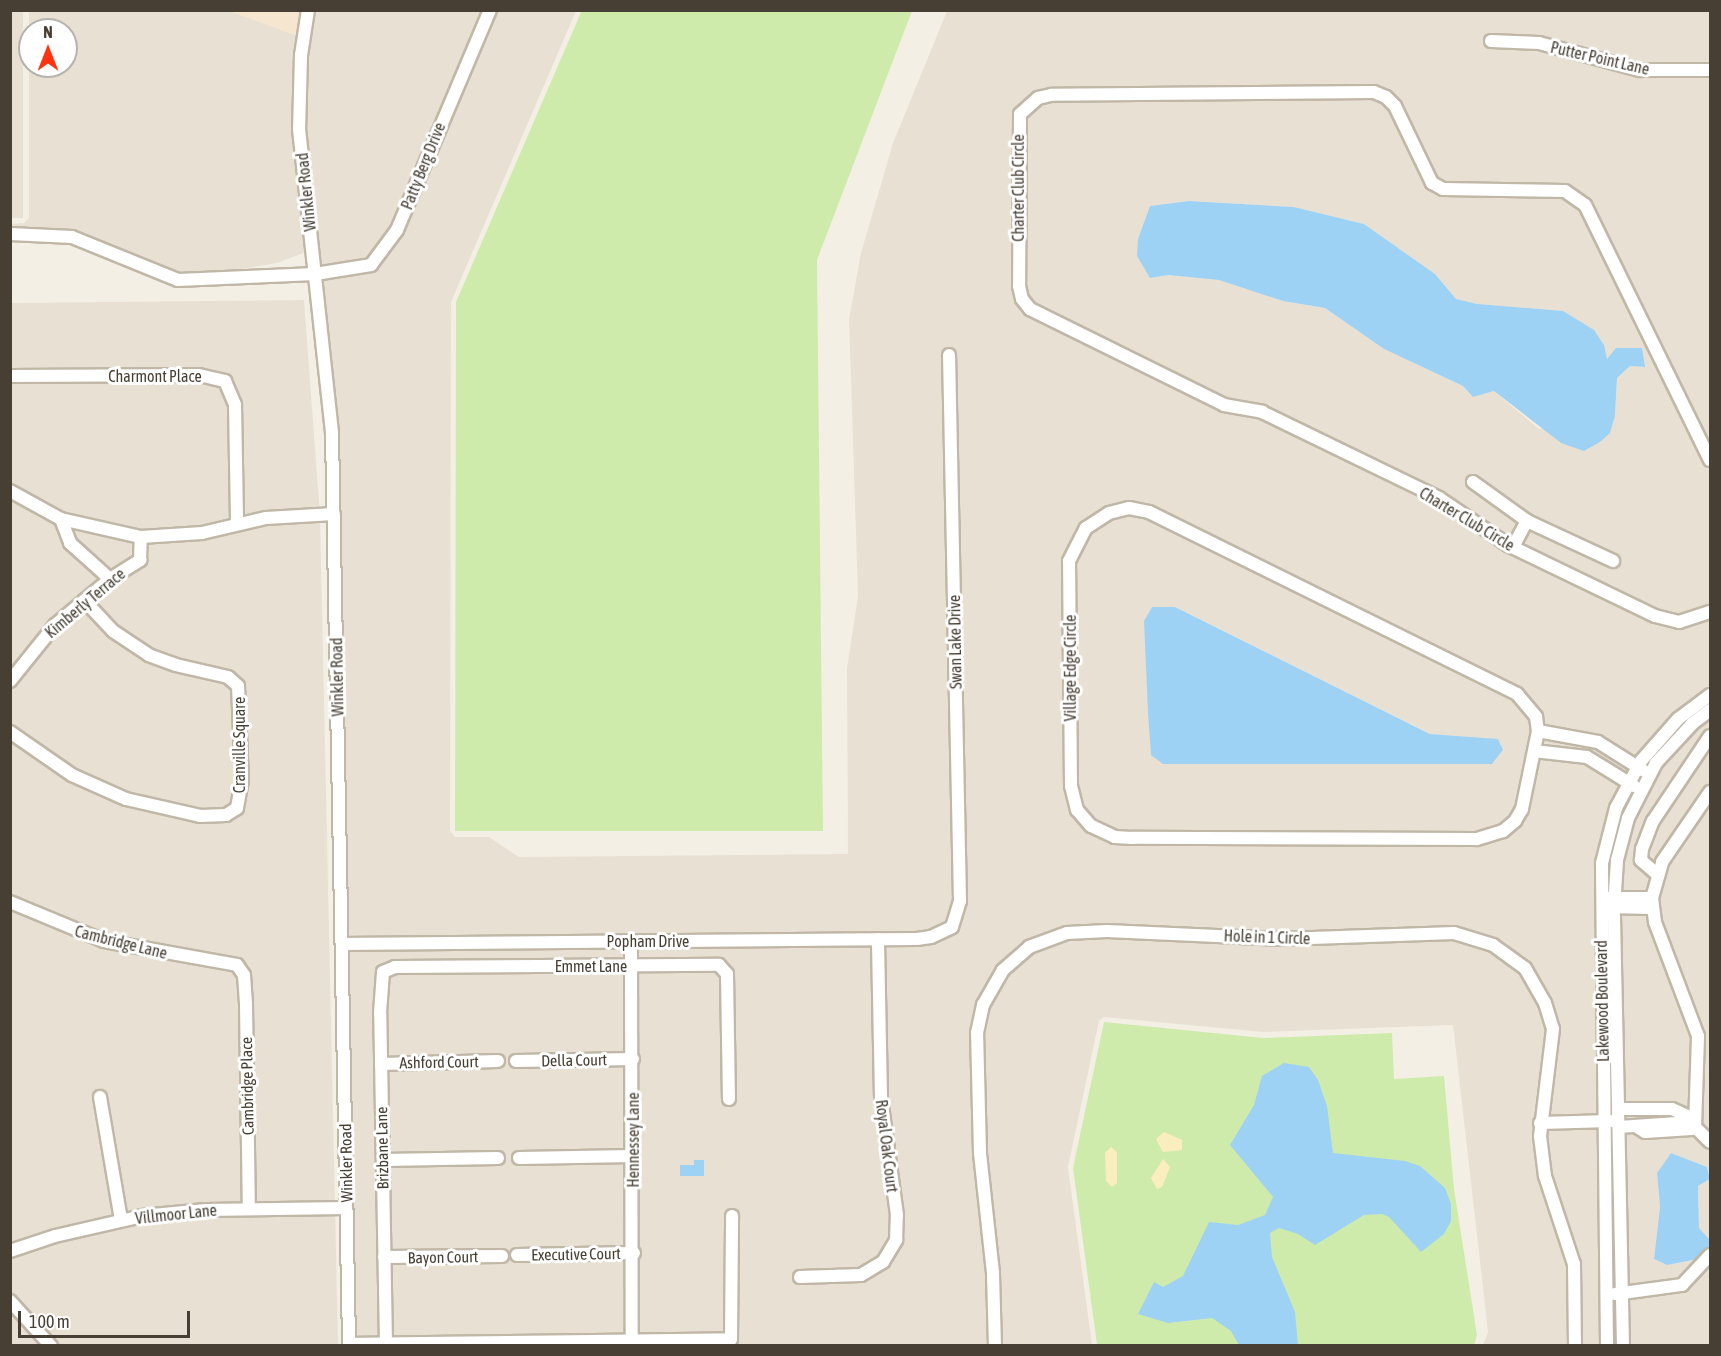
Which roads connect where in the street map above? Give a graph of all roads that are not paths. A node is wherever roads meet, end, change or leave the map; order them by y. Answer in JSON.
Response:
{"nodes":[{"id":1,"x":309,"y":10,"type":"edge"},
{"id":2,"x":489,"y":10,"type":"edge"},
{"id":3,"x":1491,"y":41,"type":"dead end"},
{"id":4,"x":1710,"y":70,"type":"edge"},
{"id":5,"x":10,"y":234,"type":"edge"},
{"id":6,"x":315,"y":274,"type":"junction"},
{"id":7,"x":949,"y":355,"type":"dead end"},
{"id":8,"x":10,"y":376,"type":"edge"},
{"id":9,"x":1710,"y":460,"type":"edge"},
{"id":10,"x":1473,"y":482,"type":"dead end"},
{"id":11,"x":10,"y":491,"type":"edge"},
{"id":12,"x":334,"y":514,"type":"junction"},
{"id":13,"x":61,"y":519,"type":"junction"},
{"id":14,"x":1527,"y":521,"type":"junction"},
{"id":15,"x":237,"y":523,"type":"junction"},
{"id":16,"x":141,"y":537,"type":"junction"},
{"id":17,"x":1513,"y":547,"type":"junction"},
{"id":18,"x":1613,"y":561,"type":"dead end"},
{"id":19,"x":110,"y":579,"type":"junction"},
{"id":20,"x":84,"y":600,"type":"junction"},
{"id":21,"x":1710,"y":612,"type":"edge"},
{"id":22,"x":11,"y":679,"type":"edge"},
{"id":23,"x":1710,"y":694,"type":"edge"},
{"id":24,"x":1710,"y":710,"type":"edge"},
{"id":25,"x":1538,"y":731,"type":"junction"},
{"id":26,"x":10,"y":732,"type":"edge"},
{"id":27,"x":1710,"y":736,"type":"edge"},
{"id":28,"x":1577,"y":737,"type":"junction"},
{"id":29,"x":1534,"y":751,"type":"junction"},
{"id":30,"x":1574,"y":753,"type":"junction"},
{"id":31,"x":1638,"y":766,"type":"junction"},
{"id":32,"x":1650,"y":774,"type":"junction"},
{"id":33,"x":1628,"y":782,"type":"junction"},
{"id":34,"x":1640,"y":790,"type":"junction"},
{"id":35,"x":1710,"y":792,"type":"edge"},
{"id":36,"x":1658,"y":875,"type":"junction"},
{"id":37,"x":10,"y":902,"type":"edge"},
{"id":38,"x":1600,"y":902,"type":"junction"},
{"id":39,"x":1614,"y":903,"type":"junction"},
{"id":40,"x":1652,"y":903,"type":"junction"},
{"id":41,"x":952,"y":927,"type":"joint"},
{"id":42,"x":878,"y":939,"type":"junction"},
{"id":43,"x":631,"y":941,"type":"junction"},
{"id":44,"x":342,"y":944,"type":"junction"},
{"id":45,"x":237,"y":965,"type":"joint"},
{"id":46,"x":632,"y":965,"type":"junction"},
{"id":47,"x":402,"y":967,"type":"joint"},
{"id":48,"x":633,"y":1059,"type":"junction"},
{"id":49,"x":498,"y":1061,"type":"dead end"},
{"id":50,"x":516,"y":1061,"type":"dead end"},
{"id":51,"x":381,"y":1064,"type":"junction"},
{"id":52,"x":100,"y":1097,"type":"dead end"},
{"id":53,"x":729,"y":1099,"type":"dead end"},
{"id":54,"x":1642,"y":1109,"type":"junction"},
{"id":55,"x":1619,"y":1119,"type":"junction"},
{"id":56,"x":1604,"y":1121,"type":"junction"},
{"id":57,"x":1540,"y":1123,"type":"junction"},
{"id":58,"x":1640,"y":1125,"type":"junction"},
{"id":59,"x":1695,"y":1128,"type":"junction"},
{"id":60,"x":1710,"y":1142,"type":"edge"},
{"id":61,"x":633,"y":1156,"type":"junction"},
{"id":62,"x":498,"y":1158,"type":"dead end"},
{"id":63,"x":519,"y":1158,"type":"dead end"},
{"id":64,"x":383,"y":1160,"type":"junction"},
{"id":65,"x":346,"y":1208,"type":"junction"},
{"id":66,"x":249,"y":1209,"type":"junction"},
{"id":67,"x":732,"y":1216,"type":"dead end"},
{"id":68,"x":121,"y":1220,"type":"junction"},
{"id":69,"x":10,"y":1251,"type":"edge"},
{"id":70,"x":634,"y":1253,"type":"junction"},
{"id":71,"x":517,"y":1255,"type":"dead end"},
{"id":72,"x":1710,"y":1255,"type":"edge"},
{"id":73,"x":502,"y":1256,"type":"dead end"},
{"id":74,"x":384,"y":1257,"type":"junction"},
{"id":75,"x":800,"y":1277,"type":"dead end"},
{"id":76,"x":1606,"y":1294,"type":"junction"},
{"id":77,"x":1622,"y":1294,"type":"junction"},
{"id":78,"x":10,"y":1301,"type":"edge"},
{"id":79,"x":632,"y":1339,"type":"junction"},
{"id":80,"x":386,"y":1344,"type":"junction"},
{"id":81,"x":349,"y":1345,"type":"edge"},
{"id":82,"x":51,"y":1346,"type":"edge"},
{"id":83,"x":995,"y":1346,"type":"edge"},
{"id":84,"x":1575,"y":1346,"type":"edge"},
{"id":85,"x":1607,"y":1346,"type":"edge"},
{"id":86,"x":1623,"y":1346,"type":"edge"}],
"edges":[{"from":1,"to":6,"type":"street","name":"Winkler Road"},
{"from":2,"to":6,"type":"street","name":"Patty Berg Drive"},
{"from":3,"to":4,"type":"street","name":"Putter Point Lane"},
{"from":5,"to":6,"type":"street","name":"Patty Berg Drive"},
{"from":6,"to":12,"type":"street","name":"Winkler Road"},
{"from":7,"to":41,"type":"street","name":"Swan Lake Drive"},
{"from":8,"to":15,"type":"street","name":"Charmont Place"},
{"from":9,"to":17,"type":"street","name":"Charter Club Circle"},
{"from":10,"to":14,"type":"street"},
{"from":11,"to":13,"type":"street"},
{"from":12,"to":15,"type":"street"},
{"from":12,"to":44,"type":"street","name":"Winkler Road"},
{"from":13,"to":16,"type":"street"},
{"from":13,"to":19,"type":"street"},
{"from":14,"to":17,"type":"street"},
{"from":14,"to":18,"type":"street"},
{"from":15,"to":16,"type":"street"},
{"from":16,"to":19,"type":"street","name":"Kimberly Terrace"},
{"from":17,"to":21,"type":"street","name":"Charter Club Circle"},
{"from":19,"to":20,"type":"street","name":"Kimberly Terrace"},
{"from":20,"to":22,"type":"street","name":"Kimberly Terrace"},
{"from":20,"to":26,"type":"street","name":"Cranville Square"},
{"from":23,"to":31,"type":"street","name":"Lakewood Boulevard"},
{"from":24,"to":32,"type":"street","name":"Lakewood Boulevard"},
{"from":25,"to":28,"type":"street"},
{"from":25,"to":29,"type":"street","name":"Village Edge Circle"},
{"from":25,"to":29,"type":"street","name":"Village Edge Circle"},
{"from":27,"to":36,"type":"street"},
{"from":28,"to":30,"type":"street"},
{"from":28,"to":31,"type":"street"},
{"from":29,"to":30,"type":"street"},
{"from":30,"to":33,"type":"street"},
{"from":31,"to":32,"type":"street"},
{"from":31,"to":33,"type":"street","name":"Lakewood Boulevard"},
{"from":32,"to":34,"type":"street","name":"Lakewood Boulevard"},
{"from":33,"to":34,"type":"street"},
{"from":33,"to":38,"type":"street","name":"Lakewood Boulevard"},
{"from":34,"to":39,"type":"street","name":"Lakewood Boulevard"},
{"from":35,"to":36,"type":"street"},
{"from":36,"to":40,"type":"street"},
{"from":37,"to":45,"type":"street","name":"Cambridge Lane"},
{"from":38,"to":39,"type":"street"},
{"from":38,"to":56,"type":"street","name":"Lakewood Boulevard"},
{"from":39,"to":40,"type":"street"},
{"from":39,"to":55,"type":"street","name":"Lakewood Boulevard"},
{"from":40,"to":59,"type":"street"},
{"from":41,"to":42,"type":"street","name":"Popham Drive"},
{"from":42,"to":43,"type":"street","name":"Popham Drive"},
{"from":42,"to":75,"type":"street","name":"Royal Oak Court"},
{"from":43,"to":44,"type":"street","name":"Popham Drive"},
{"from":43,"to":46,"type":"street","name":"Hennessey Lane"},
{"from":44,"to":65,"type":"street","name":"Winkler Road"},
{"from":45,"to":66,"type":"street","name":"Cambridge Place"},
{"from":46,"to":47,"type":"street","name":"Emmet Lane"},
{"from":46,"to":48,"type":"street","name":"Hennessey Lane"},
{"from":46,"to":53,"type":"street","name":"Emmet Lane"},
{"from":47,"to":51,"type":"street","name":"Brizbane Lane"},
{"from":48,"to":50,"type":"street","name":"Della Court"},
{"from":48,"to":61,"type":"street","name":"Hennessey Lane"},
{"from":49,"to":51,"type":"street","name":"Ashford Court"},
{"from":51,"to":64,"type":"street","name":"Brizbane Lane"},
{"from":52,"to":68,"type":"street"},
{"from":54,"to":55,"type":"street"},
{"from":54,"to":58,"type":"street"},
{"from":54,"to":59,"type":"street"},
{"from":55,"to":56,"type":"street"},
{"from":55,"to":58,"type":"street"},
{"from":55,"to":77,"type":"street","name":"Lakewood Boulevard"},
{"from":56,"to":57,"type":"street"},
{"from":56,"to":76,"type":"street","name":"Lakewood Boulevard"},
{"from":57,"to":83,"type":"street","name":"Hole in 1 Circle"},
{"from":57,"to":84,"type":"street","name":"Hole in 1 Circle"},
{"from":58,"to":59,"type":"street"},
{"from":59,"to":60,"type":"street"},
{"from":61,"to":63,"type":"street"},
{"from":61,"to":70,"type":"street","name":"Hennessey Lane"},
{"from":62,"to":64,"type":"street"},
{"from":64,"to":74,"type":"street","name":"Brizbane Lane"},
{"from":65,"to":66,"type":"street","name":"Villmoor Lane"},
{"from":65,"to":81,"type":"street","name":"Winkler Road"},
{"from":66,"to":68,"type":"street","name":"Villmoor Lane"},
{"from":67,"to":79,"type":"street"},
{"from":68,"to":69,"type":"street","name":"Villmoor Lane"},
{"from":70,"to":71,"type":"street","name":"Executive Court"},
{"from":70,"to":79,"type":"street","name":"Hennessey Lane"},
{"from":72,"to":77,"type":"street"},
{"from":73,"to":74,"type":"street","name":"Bayon Court"},
{"from":74,"to":80,"type":"street","name":"Brizbane Lane"},
{"from":76,"to":77,"type":"street"},
{"from":76,"to":85,"type":"street","name":"Lakewood Boulevard"},
{"from":77,"to":86,"type":"street","name":"Lakewood Boulevard"},
{"from":78,"to":82,"type":"street"},
{"from":79,"to":80,"type":"street"},
{"from":80,"to":81,"type":"street"}]}
